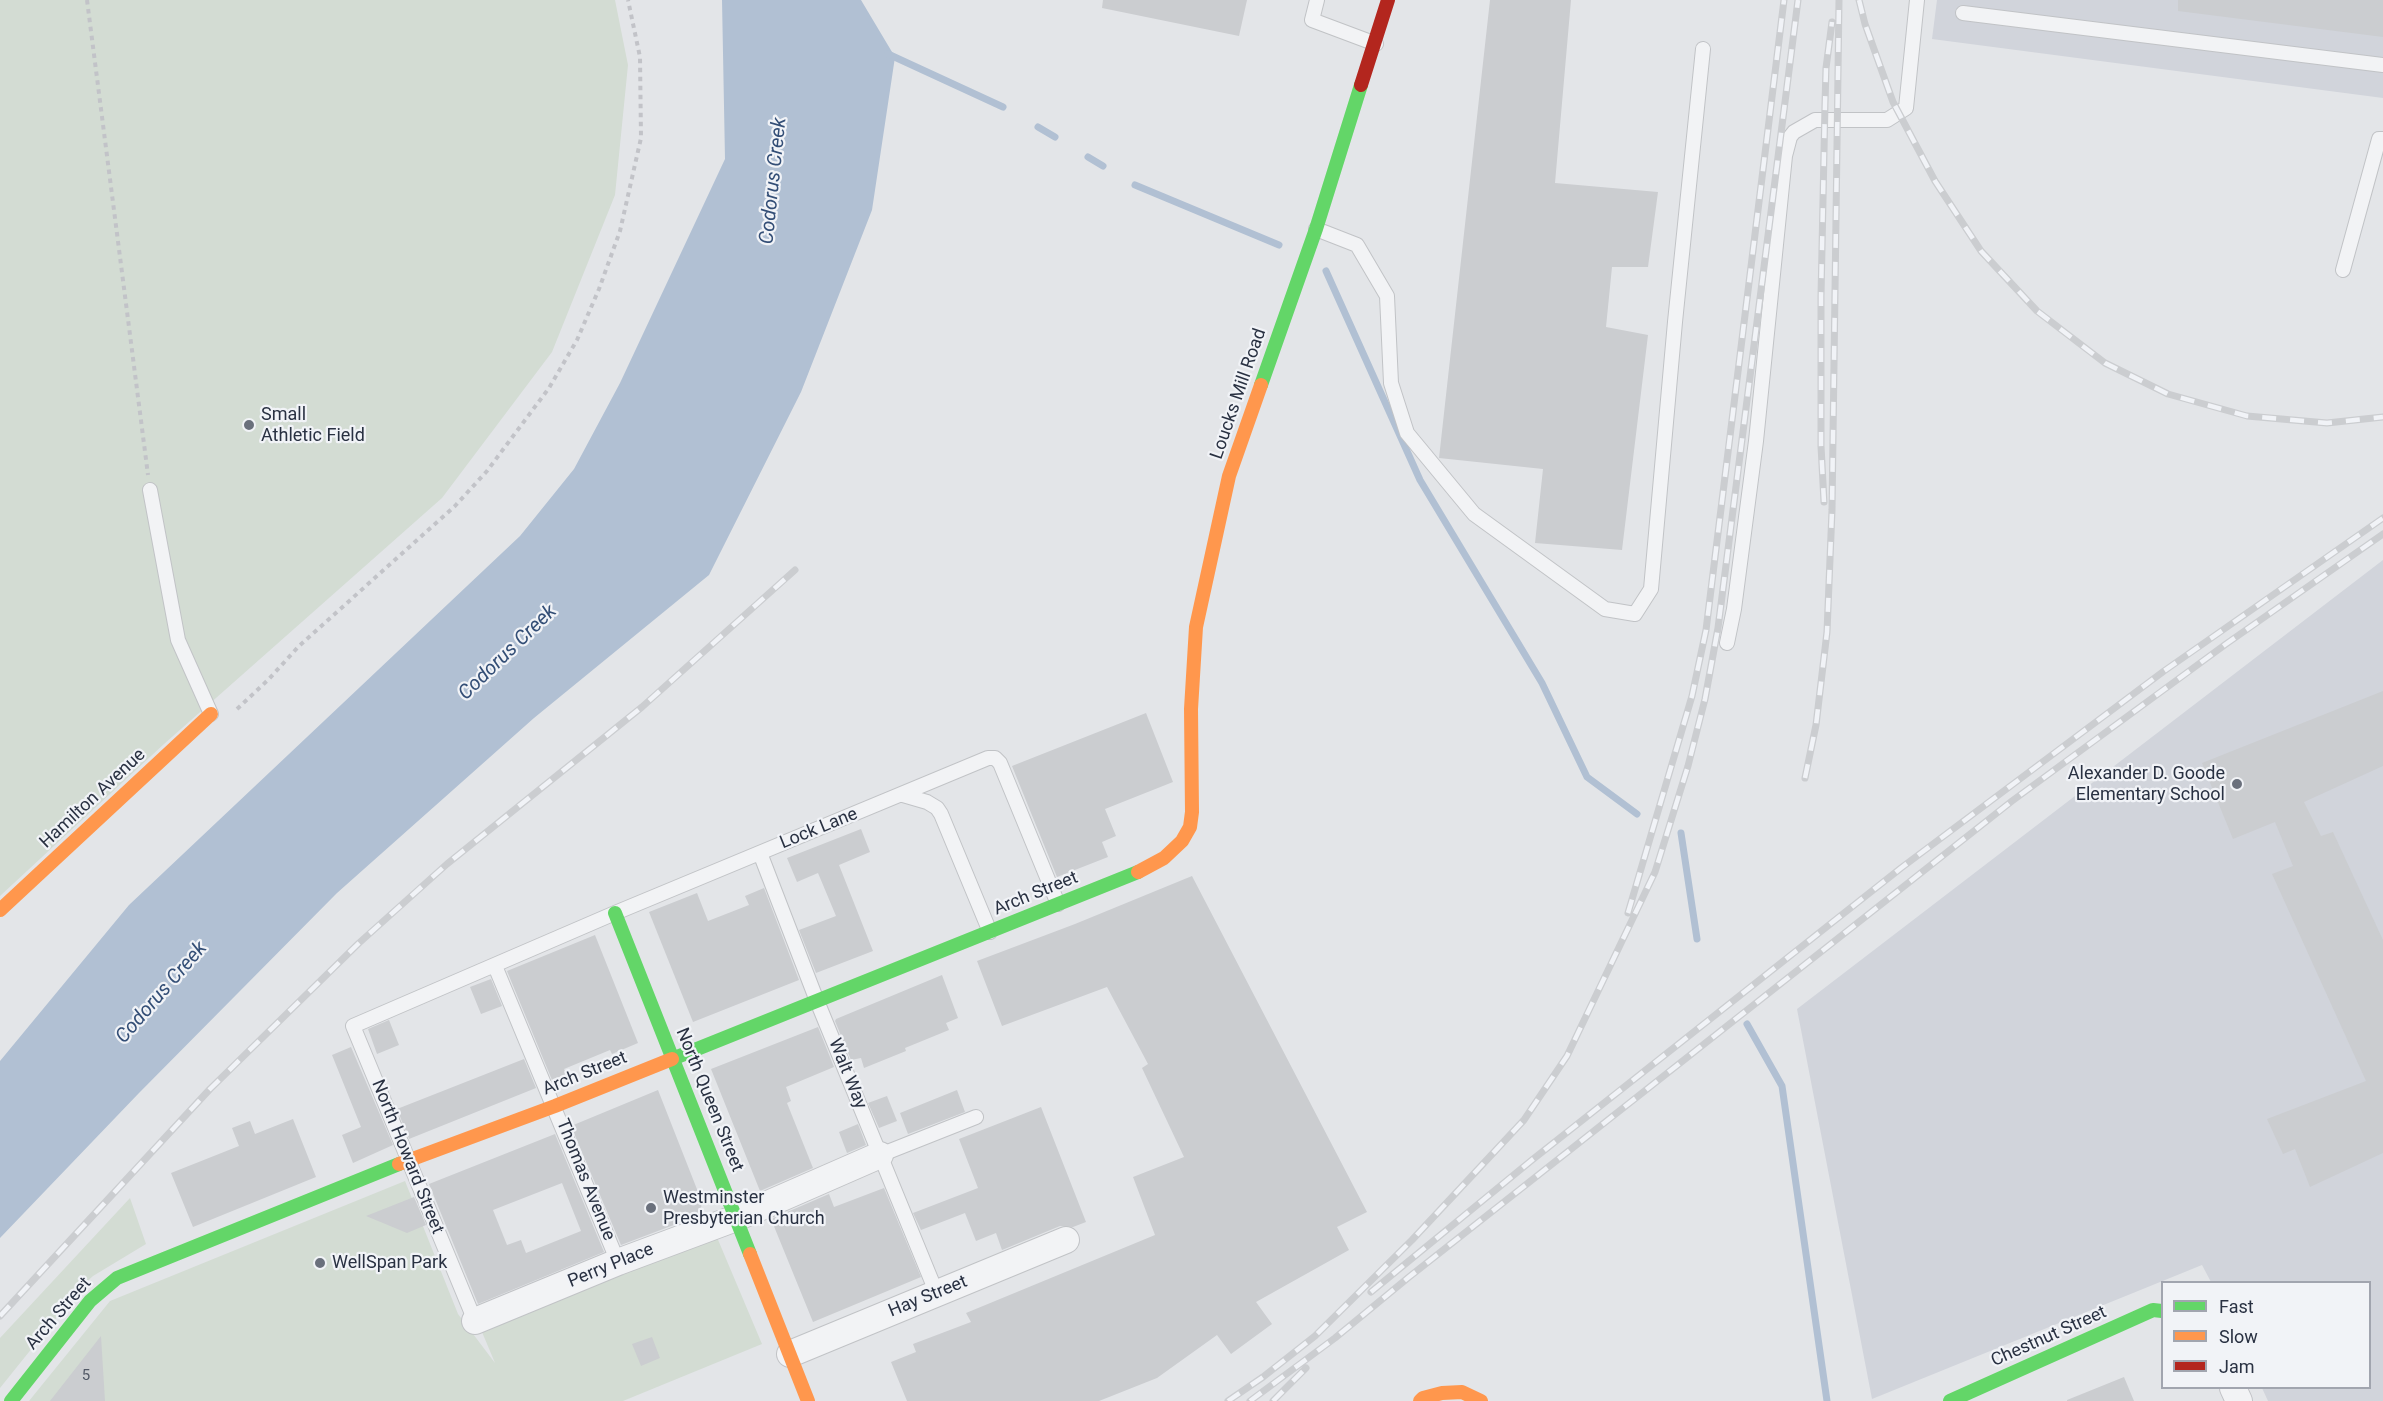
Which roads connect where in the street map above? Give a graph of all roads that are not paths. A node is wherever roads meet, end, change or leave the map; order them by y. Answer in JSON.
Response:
{"nodes":[{"id":1,"x":1317,"y":0,"type":"edge"},
{"id":2,"x":1388,"y":0,"type":"edge"},
{"id":3,"x":1917,"y":0,"type":"edge"},
{"id":4,"x":1963,"y":13,"type":"dead end"},
{"id":5,"x":1376,"y":44,"type":"junction"},
{"id":6,"x":1703,"y":49,"type":"dead end"},
{"id":7,"x":2383,"y":65,"type":"edge"},
{"id":8,"x":2383,"y":139,"type":"edge"},
{"id":9,"x":1316,"y":229,"type":"junction"},
{"id":10,"x":2343,"y":270,"type":"dead end"},
{"id":11,"x":150,"y":490,"type":"road end"},
{"id":12,"x":1727,"y":643,"type":"dead end"},
{"id":13,"x":211,"y":714,"type":"joint"},
{"id":14,"x":903,"y":795,"type":"junction"},
{"id":15,"x":1192,"y":812,"type":"joint"},
{"id":16,"x":760,"y":853,"type":"junction"},
{"id":17,"x":1058,"y":904,"type":"junction"},
{"id":18,"x":0,"y":910,"type":"edge"},
{"id":19,"x":615,"y":913,"type":"junction"},
{"id":20,"x":990,"y":932,"type":"junction"},
{"id":21,"x":495,"y":966,"type":"junction"},
{"id":22,"x":817,"y":1001,"type":"junction"},
{"id":23,"x":353,"y":1026,"type":"joint"},
{"id":24,"x":673,"y":1058,"type":"junction"},
{"id":25,"x":555,"y":1106,"type":"junction"},
{"id":26,"x":976,"y":1117,"type":"dead end"},
{"id":27,"x":880,"y":1155,"type":"junction"},
{"id":28,"x":407,"y":1161,"type":"junction"},
{"id":29,"x":736,"y":1218,"type":"junction"},
{"id":30,"x":1066,"y":1240,"type":"dead end"},
{"id":31,"x":618,"y":1262,"type":"junction"},
{"id":32,"x":937,"y":1294,"type":"junction"},
{"id":33,"x":2161,"y":1311,"type":"edge"},
{"id":34,"x":475,"y":1321,"type":"joint"},
{"id":35,"x":789,"y":1354,"type":"junction"},
{"id":36,"x":10,"y":1401,"type":"edge"},
{"id":37,"x":808,"y":1401,"type":"edge"},
{"id":38,"x":1420,"y":1401,"type":"edge"},
{"id":39,"x":1481,"y":1401,"type":"edge"},
{"id":40,"x":1950,"y":1401,"type":"edge"}],
"edges":[{"from":1,"to":5,"type":"lane"},
{"from":2,"to":5,"type":"street","name":"Loucks Mill Road"},
{"from":3,"to":12,"type":"lane"},
{"from":4,"to":7,"type":"lane"},
{"from":5,"to":9,"type":"street","name":"Loucks Mill Road"},
{"from":6,"to":9,"type":"lane"},
{"from":8,"to":10,"type":"lane"},
{"from":9,"to":15,"type":"street","name":"Loucks Mill Road"},
{"from":11,"to":13,"type":"lane"},
{"from":13,"to":18,"type":"street","name":"Hamilton Avenue"},
{"from":14,"to":16,"type":"lane","name":"Lock Lane"},
{"from":14,"to":17,"type":"lane","name":"Lock Lane"},
{"from":14,"to":20,"type":"lane"},
{"from":15,"to":17,"type":"street","name":"Arch Street"},
{"from":16,"to":19,"type":"lane","name":"Lock Lane"},
{"from":16,"to":22,"type":"lane","name":"Walt Way"},
{"from":17,"to":20,"type":"street","name":"Arch Street"},
{"from":19,"to":21,"type":"lane","name":"Lock Lane"},
{"from":19,"to":24,"type":"street","name":"North Queen Street"},
{"from":20,"to":22,"type":"street","name":"Arch Street"},
{"from":21,"to":23,"type":"lane","name":"Lock Lane"},
{"from":21,"to":25,"type":"lane","name":"Thomas Avenue"},
{"from":22,"to":24,"type":"street","name":"Arch Street"},
{"from":22,"to":27,"type":"lane","name":"Walt Way"},
{"from":23,"to":28,"type":"lane","name":"North Howard Street"},
{"from":24,"to":25,"type":"street","name":"Arch Street"},
{"from":24,"to":29,"type":"street","name":"North Queen Street"},
{"from":25,"to":28,"type":"street","name":"Arch Street"},
{"from":25,"to":31,"type":"lane","name":"Thomas Avenue"},
{"from":26,"to":27,"type":"lane"},
{"from":27,"to":29,"type":"street","name":"Perry Place"},
{"from":27,"to":32,"type":"lane","name":"Walt Way"},
{"from":28,"to":34,"type":"lane","name":"North Howard Street"},
{"from":28,"to":36,"type":"street","name":"Arch Street"},
{"from":29,"to":31,"type":"street","name":"Perry Place"},
{"from":29,"to":35,"type":"street","name":"North Queen Street"},
{"from":30,"to":32,"type":"street","name":"Hay Street"},
{"from":31,"to":34,"type":"street","name":"Perry Place"},
{"from":32,"to":35,"type":"street","name":"Hay Street"},
{"from":33,"to":40,"type":"street","name":"Chestnut Street"},
{"from":35,"to":37,"type":"street","name":"North Queen Street"},
{"from":38,"to":39,"type":"street"}]}
